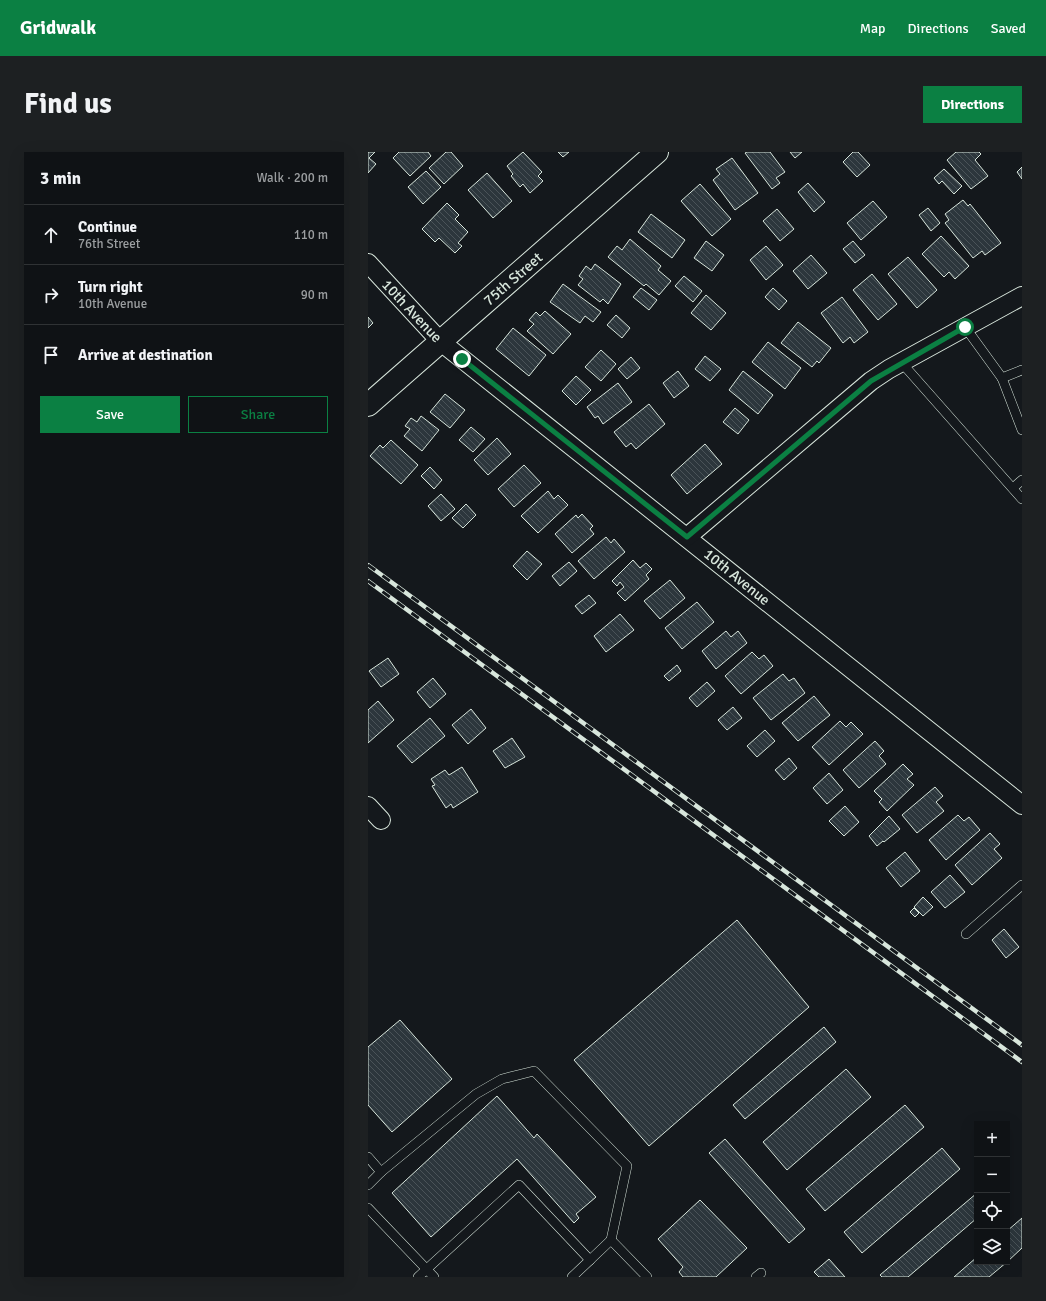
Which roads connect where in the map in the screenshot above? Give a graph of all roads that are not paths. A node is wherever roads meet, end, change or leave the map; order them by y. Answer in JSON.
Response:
{"nodes":[{"id":1,"x":657,"y":152,"type":"edge"},
{"id":2,"x":368,"y":263,"type":"edge"},
{"id":3,"x":1022,"y":296,"type":"edge"},
{"id":4,"x":965,"y":327,"type":"junction"},
{"id":5,"x":441,"y":342,"type":"junction"},
{"id":6,"x":901,"y":362,"type":"junction"},
{"id":7,"x":1022,"y":370,"type":"edge"},
{"id":8,"x":1002,"y":378,"type":"junction"},
{"id":9,"x":368,"y":405,"type":"edge"},
{"id":10,"x":1022,"y":430,"type":"edge"},
{"id":11,"x":1022,"y":480,"type":"edge"},
{"id":12,"x":1012,"y":488,"type":"junction"},
{"id":13,"x":1022,"y":498,"type":"edge"},
{"id":14,"x":687,"y":537,"type":"junction"},
{"id":15,"x":1022,"y":805,"type":"edge"},
{"id":16,"x":368,"y":806,"type":"edge"},
{"id":17,"x":381,"y":820,"type":"dead end"},
{"id":18,"x":1022,"y":885,"type":"edge"},
{"id":19,"x":966,"y":934,"type":"dead end"},
{"id":20,"x":368,"y":1157,"type":"edge"},
{"id":21,"x":382,"y":1172,"type":"junction"},
{"id":22,"x":368,"y":1185,"type":"edge"},
{"id":23,"x":368,"y":1208,"type":"edge"},
{"id":24,"x":612,"y":1240,"type":"junction"},
{"id":25,"x":590,"y":1260,"type":"junction"},
{"id":26,"x":427,"y":1269,"type":"junction"},
{"id":27,"x":418,"y":1277,"type":"edge"},
{"id":28,"x":434,"y":1277,"type":"edge"},
{"id":29,"x":572,"y":1277,"type":"edge"},
{"id":30,"x":647,"y":1277,"type":"edge"}],
"edges":[{"from":1,"to":5,"type":"street","name":"75th Street"},
{"from":2,"to":5,"type":"street","name":"10th Avenue"},
{"from":3,"to":4,"type":"street"},
{"from":4,"to":6,"type":"street"},
{"from":4,"to":8,"type":"lane"},
{"from":5,"to":9,"type":"street","name":"75th Street"},
{"from":5,"to":14,"type":"street","name":"10th Avenue"},
{"from":6,"to":12,"type":"lane"},
{"from":6,"to":14,"type":"street"},
{"from":7,"to":8,"type":"lane"},
{"from":8,"to":10,"type":"lane"},
{"from":11,"to":12,"type":"lane"},
{"from":12,"to":13,"type":"lane"},
{"from":14,"to":15,"type":"street","name":"10th Avenue"},
{"from":16,"to":17,"type":"street"},
{"from":18,"to":19,"type":"lane"},
{"from":20,"to":21,"type":"lane"},
{"from":21,"to":22,"type":"lane"},
{"from":21,"to":24,"type":"lane"},
{"from":23,"to":26,"type":"lane"},
{"from":24,"to":25,"type":"lane"},
{"from":24,"to":30,"type":"lane"},
{"from":25,"to":26,"type":"lane"},
{"from":25,"to":29,"type":"lane"},
{"from":26,"to":27,"type":"lane"},
{"from":26,"to":28,"type":"lane"}]}
